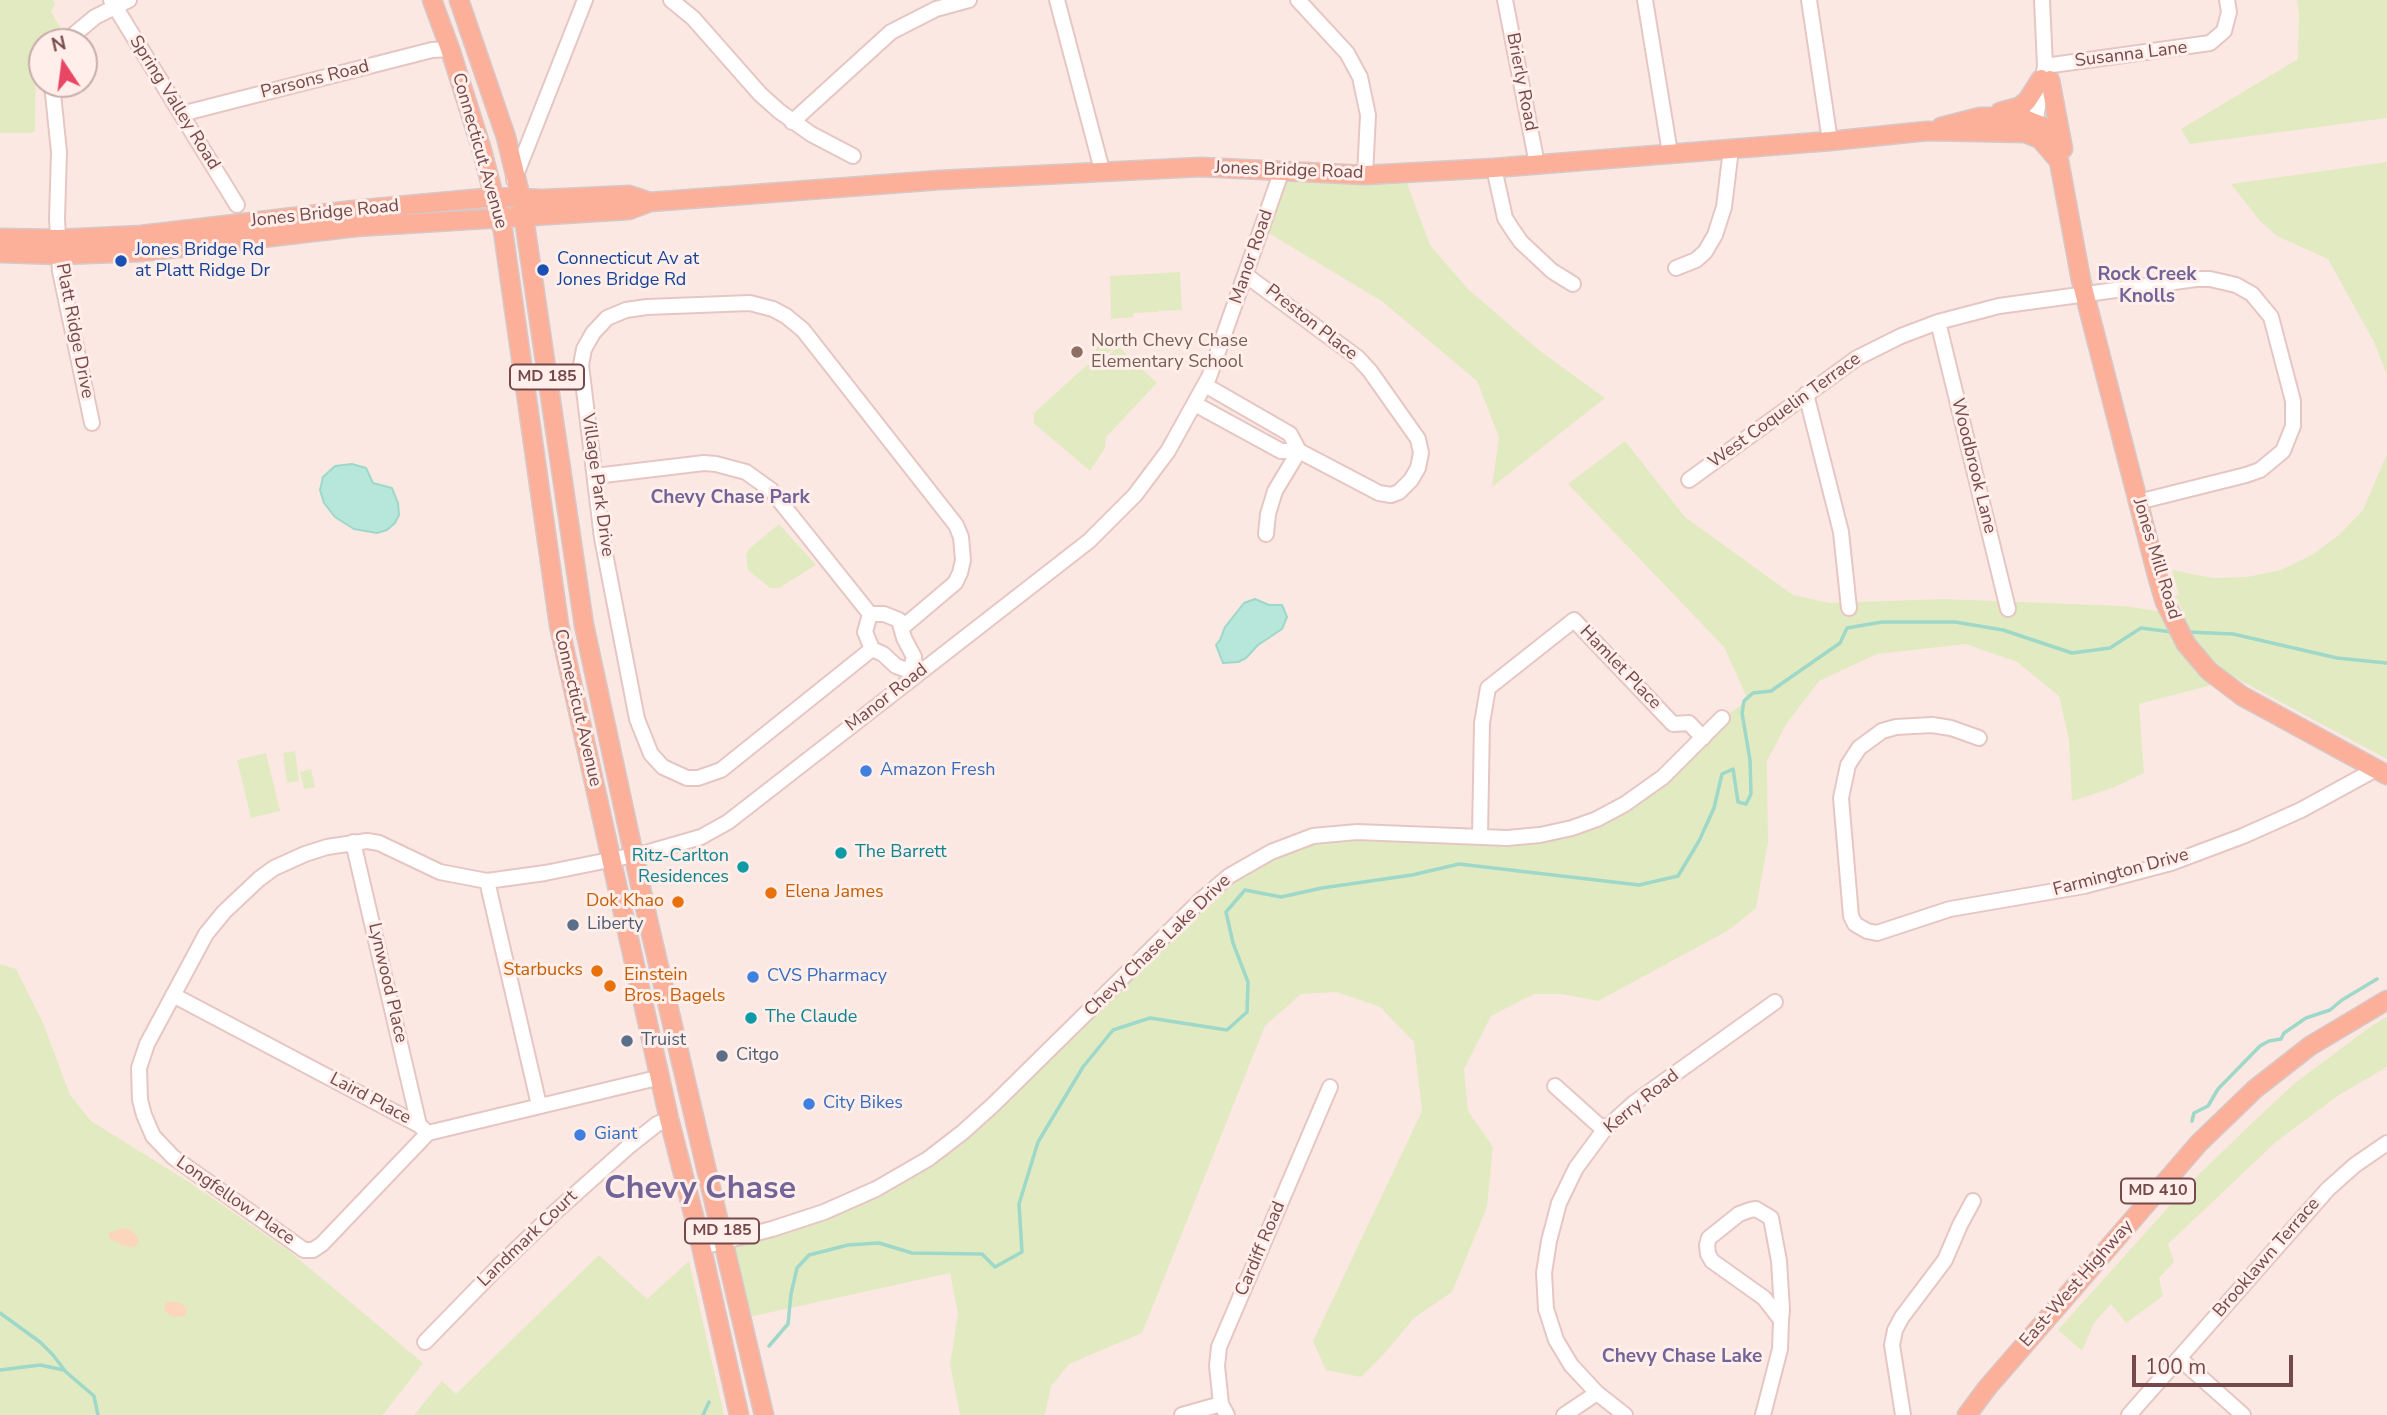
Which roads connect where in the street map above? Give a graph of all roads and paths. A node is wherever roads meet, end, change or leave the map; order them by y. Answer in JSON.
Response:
{"nodes":[{"id":1,"x":129,"y":0,"type":"edge"},
{"id":2,"x":432,"y":0,"type":"edge"},
{"id":3,"x":459,"y":0,"type":"edge"},
{"id":4,"x":585,"y":0,"type":"edge"},
{"id":5,"x":671,"y":0,"type":"edge"},
{"id":6,"x":969,"y":0,"type":"edge"},
{"id":7,"x":1057,"y":0,"type":"edge"},
{"id":8,"x":1298,"y":0,"type":"edge"},
{"id":9,"x":1505,"y":0,"type":"edge"},
{"id":10,"x":1645,"y":0,"type":"edge"},
{"id":11,"x":1809,"y":0,"type":"edge"},
{"id":12,"x":2042,"y":0,"type":"edge"},
{"id":13,"x":2227,"y":0,"type":"edge"},
{"id":14,"x":112,"y":3,"type":"edge"},
{"id":15,"x":79,"y":28,"type":"edge"},
{"id":16,"x":450,"y":49,"type":"junction"},
{"id":17,"x":2045,"y":75,"type":"junction"},
{"id":18,"x":53,"y":98,"type":"edge"},
{"id":19,"x":181,"y":114,"type":"junction"},
{"id":20,"x":1980,"y":117,"type":"junction"},
{"id":21,"x":792,"y":122,"type":"junction"},
{"id":22,"x":2037,"y":127,"type":"junction"},
{"id":23,"x":1927,"y":131,"type":"junction"},
{"id":24,"x":1829,"y":141,"type":"junction"},
{"id":25,"x":1731,"y":149,"type":"junction"},
{"id":26,"x":1670,"y":153,"type":"junction"},
{"id":27,"x":853,"y":156,"type":"dead end"},
{"id":28,"x":2064,"y":156,"type":"junction"},
{"id":29,"x":1537,"y":164,"type":"junction"},
{"id":30,"x":1494,"y":168,"type":"junction"},
{"id":31,"x":1102,"y":170,"type":"junction"},
{"id":32,"x":1282,"y":173,"type":"junction"},
{"id":33,"x":1365,"y":175,"type":"junction"},
{"id":34,"x":516,"y":176,"type":"junction"},
{"id":35,"x":512,"y":202,"type":"junction"},
{"id":36,"x":237,"y":205,"type":"dead end"},
{"id":37,"x":499,"y":217,"type":"junction"},
{"id":38,"x":2072,"y":237,"type":"junction"},
{"id":39,"x":0,"y":238,"type":"edge"},
{"id":40,"x":59,"y":247,"type":"junction"},
{"id":41,"x":0,"y":253,"type":"edge"},
{"id":42,"x":1676,"y":268,"type":"dead end"},
{"id":43,"x":1247,"y":276,"type":"junction"},
{"id":44,"x":1573,"y":284,"type":"dead end"},
{"id":45,"x":2085,"y":293,"type":"junction"},
{"id":46,"x":1938,"y":322,"type":"junction"},
{"id":47,"x":1205,"y":385,"type":"junction"},
{"id":48,"x":1807,"y":394,"type":"junction"},
{"id":49,"x":1195,"y":404,"type":"junction"},
{"id":50,"x":92,"y":422,"type":"dead end"},
{"id":51,"x":1299,"y":451,"type":"junction"},
{"id":52,"x":595,"y":475,"type":"junction"},
{"id":53,"x":1689,"y":480,"type":"dead end"},
{"id":54,"x":2138,"y":502,"type":"junction"},
{"id":55,"x":1266,"y":534,"type":"dead end"},
{"id":56,"x":1849,"y":608,"type":"dead end"},
{"id":57,"x":2008,"y":609,"type":"dead end"},
{"id":58,"x":870,"y":614,"type":"junction"},
{"id":59,"x":903,"y":627,"type":"junction"},
{"id":60,"x":872,"y":649,"type":"junction"},
{"id":61,"x":913,"y":671,"type":"junction"},
{"id":62,"x":1722,"y":718,"type":"dead end"},
{"id":63,"x":1703,"y":738,"type":"junction"},
{"id":64,"x":1979,"y":738,"type":"dead end"},
{"id":65,"x":2381,"y":772,"type":"edge"},
{"id":66,"x":1480,"y":836,"type":"junction"},
{"id":67,"x":354,"y":842,"type":"junction"},
{"id":68,"x":635,"y":855,"type":"junction"},
{"id":69,"x":611,"y":861,"type":"junction"},
{"id":70,"x":274,"y":868,"type":"joint"},
{"id":71,"x":487,"y":881,"type":"junction"},
{"id":72,"x":173,"y":995,"type":"junction"},
{"id":73,"x":2385,"y":996,"type":"edge"},
{"id":74,"x":1775,"y":1002,"type":"dead end"},
{"id":75,"x":661,"y":1077,"type":"junction"},
{"id":76,"x":1555,"y":1086,"type":"dead end"},
{"id":77,"x":1330,"y":1087,"type":"dead end"},
{"id":78,"x":539,"y":1105,"type":"junction"},
{"id":79,"x":669,"y":1119,"type":"junction"},
{"id":80,"x":423,"y":1129,"type":"junction"},
{"id":81,"x":1604,"y":1130,"type":"junction"},
{"id":82,"x":2387,"y":1143,"type":"edge"},
{"id":83,"x":1973,"y":1201,"type":"dead end"},
{"id":84,"x":725,"y":1241,"type":"junction"},
{"id":85,"x":702,"y":1247,"type":"junction"},
{"id":86,"x":1782,"y":1320,"type":"junction"},
{"id":87,"x":425,"y":1342,"type":"dead end"},
{"id":88,"x":2179,"y":1358,"type":"junction"},
{"id":89,"x":1597,"y":1393,"type":"junction"},
{"id":90,"x":1224,"y":1410,"type":"edge"},
{"id":91,"x":739,"y":1415,"type":"edge"},
{"id":92,"x":764,"y":1415,"type":"edge"},
{"id":93,"x":1182,"y":1415,"type":"edge"},
{"id":94,"x":1564,"y":1415,"type":"edge"},
{"id":95,"x":1625,"y":1415,"type":"edge"},
{"id":96,"x":1763,"y":1415,"type":"edge"},
{"id":97,"x":1903,"y":1415,"type":"edge"},
{"id":98,"x":1967,"y":1415,"type":"edge"},
{"id":99,"x":2129,"y":1415,"type":"edge"},
{"id":100,"x":2243,"y":1415,"type":"edge"}],
"edges":[{"from":1,"to":14,"type":"street"},
{"from":2,"to":16,"type":"main road","name":"Connecticut Avenue","number":"MD 185"},
{"from":3,"to":34,"type":"main road","name":"Connecticut Avenue","number":"MD 185"},
{"from":4,"to":34,"type":"street"},
{"from":5,"to":21,"type":"street"},
{"from":6,"to":21,"type":"street"},
{"from":7,"to":31,"type":"street"},
{"from":8,"to":33,"type":"street"},
{"from":9,"to":29,"type":"street","name":"Brierly Road"},
{"from":10,"to":26,"type":"street"},
{"from":11,"to":24,"type":"street"},
{"from":12,"to":17,"type":"street"},
{"from":13,"to":17,"type":"street","name":"Susanna Lane"},
{"from":14,"to":15,"type":"street"},
{"from":14,"to":19,"type":"street","name":"Spring Valley Road"},
{"from":16,"to":19,"type":"street","name":"Parsons Road"},
{"from":16,"to":35,"type":"main road","name":"Connecticut Avenue","number":"MD 185"},
{"from":17,"to":20,"type":"main road"},
{"from":17,"to":22,"type":"street"},
{"from":17,"to":28,"type":"main road"},
{"from":18,"to":40,"type":"street","name":"Platt Ridge Drive"},
{"from":19,"to":36,"type":"street","name":"Spring Valley Road"},
{"from":20,"to":22,"type":"main road","name":"Jones Bridge Road"},
{"from":20,"to":23,"type":"main road","name":"Jones Bridge Road"},
{"from":21,"to":27,"type":"street"},
{"from":22,"to":23,"type":"main road","name":"Jones Bridge Road"},
{"from":22,"to":28,"type":"main road","name":"Jones Mill Road"},
{"from":22,"to":38,"type":"main road","name":"Jones Mill Road"},
{"from":23,"to":24,"type":"main road","name":"Jones Bridge Road"},
{"from":24,"to":25,"type":"main road","name":"Jones Bridge Road"},
{"from":25,"to":26,"type":"main road","name":"Jones Bridge Road"},
{"from":25,"to":42,"type":"street"},
{"from":26,"to":29,"type":"main road","name":"Jones Bridge Road"},
{"from":28,"to":38,"type":"main road","name":"Jones Mill Road"},
{"from":29,"to":30,"type":"main road","name":"Jones Bridge Road"},
{"from":30,"to":33,"type":"main road","name":"Jones Bridge Road"},
{"from":30,"to":44,"type":"street"},
{"from":31,"to":32,"type":"main road","name":"Jones Bridge Road"},
{"from":31,"to":35,"type":"main road","name":"Jones Bridge Road"},
{"from":32,"to":33,"type":"main road","name":"Jones Bridge Road"},
{"from":32,"to":43,"type":"street","name":"Manor Road"},
{"from":34,"to":35,"type":"main road","name":"Connecticut Avenue","number":"MD 185"},
{"from":35,"to":37,"type":"main road","name":"Jones Bridge Road"},
{"from":35,"to":40,"type":"main road","name":"Jones Bridge Road"},
{"from":35,"to":68,"type":"main road","name":"Connecticut Avenue","number":"MD 185"},
{"from":37,"to":40,"type":"main road","name":"Jones Bridge Road"},
{"from":37,"to":69,"type":"main road","name":"Connecticut Avenue","number":"MD 185"},
{"from":38,"to":45,"type":"main road","name":"Jones Mill Road"},
{"from":39,"to":40,"type":"main road","name":"Jones Bridge Road"},
{"from":40,"to":41,"type":"main road","name":"Jones Bridge Road"},
{"from":40,"to":50,"type":"street","name":"Platt Ridge Drive"},
{"from":43,"to":47,"type":"street","name":"Manor Road"},
{"from":43,"to":51,"type":"street","name":"Preston Place"},
{"from":45,"to":46,"type":"street","name":"West Coquelin Terrace"},
{"from":45,"to":54,"type":"main road","name":"Jones Mill Road"},
{"from":45,"to":54,"type":"street","name":"West Coquelin Terrace"},
{"from":46,"to":48,"type":"street","name":"West Coquelin Terrace"},
{"from":46,"to":57,"type":"street","name":"Woodbrook Lane"},
{"from":47,"to":49,"type":"street","name":"Manor Road"},
{"from":47,"to":51,"type":"street","name":"Preston Place"},
{"from":48,"to":53,"type":"street","name":"West Coquelin Terrace"},
{"from":48,"to":56,"type":"street"},
{"from":49,"to":51,"type":"street","name":"Preston Place"},
{"from":49,"to":61,"type":"street","name":"Manor Road"},
{"from":51,"to":55,"type":"street"},
{"from":52,"to":58,"type":"street"},
{"from":52,"to":59,"type":"street","name":"Village Park Drive"},
{"from":52,"to":60,"type":"street","name":"Village Park Drive"},
{"from":54,"to":65,"type":"main road","name":"Jones Mill Road"},
{"from":58,"to":59,"type":"street"},
{"from":58,"to":60,"type":"street"},
{"from":59,"to":61,"type":"street"},
{"from":60,"to":61,"type":"street"},
{"from":61,"to":68,"type":"street","name":"Manor Road"},
{"from":62,"to":63,"type":"street","name":"Chevy Chase Lake Drive"},
{"from":63,"to":66,"type":"street","name":"Chevy Chase Lake Drive"},
{"from":63,"to":66,"type":"street","name":"Hamlet Place"},
{"from":64,"to":65,"type":"street","name":"Farmington Drive"},
{"from":66,"to":84,"type":"street","name":"Chevy Chase Lake Drive"},
{"from":67,"to":70,"type":"street","name":"Manor Road"},
{"from":67,"to":71,"type":"street","name":"Manor Road"},
{"from":67,"to":80,"type":"street","name":"Lynwood Place"},
{"from":68,"to":69,"type":"street","name":"Manor Road"},
{"from":68,"to":84,"type":"main road","name":"Connecticut Avenue","number":"MD 185"},
{"from":69,"to":71,"type":"street","name":"Manor Road"},
{"from":69,"to":75,"type":"main road","name":"Connecticut Avenue","number":"MD 185"},
{"from":70,"to":72,"type":"street","name":"Longfellow Place"},
{"from":71,"to":78,"type":"street"},
{"from":72,"to":80,"type":"street","name":"Laird Place"},
{"from":72,"to":80,"type":"street","name":"Longfellow Place"},
{"from":73,"to":98,"type":"main road","name":"East-West Highway","number":"MD 410"},
{"from":74,"to":81,"type":"street","name":"Kerry Road"},
{"from":75,"to":78,"type":"street","name":"Laird Place"},
{"from":75,"to":79,"type":"main road","name":"Connecticut Avenue","number":"MD 185"},
{"from":76,"to":81,"type":"street"},
{"from":77,"to":90,"type":"street","name":"Cardiff Road"},
{"from":78,"to":80,"type":"street","name":"Laird Place"},
{"from":79,"to":85,"type":"main road","name":"Connecticut Avenue","number":"MD 185"},
{"from":79,"to":87,"type":"street","name":"Landmark Court"},
{"from":81,"to":89,"type":"street","name":"Kerry Road"},
{"from":82,"to":88,"type":"street","name":"Brooklawn Terrace"},
{"from":83,"to":97,"type":"street"},
{"from":84,"to":85,"type":"street","name":"Chevy Chase Lake Drive"},
{"from":84,"to":92,"type":"main road","name":"Connecticut Avenue","number":"MD 185"},
{"from":85,"to":91,"type":"main road","name":"Connecticut Avenue","number":"MD 185"},
{"from":86,"to":86,"type":"street"},
{"from":86,"to":96,"type":"street"},
{"from":88,"to":99,"type":"street","name":"Brooklawn Terrace"},
{"from":88,"to":100,"type":"street"},
{"from":89,"to":94,"type":"street"},
{"from":89,"to":95,"type":"street","name":"Kerry Road"},
{"from":90,"to":93,"type":"street"}]}
